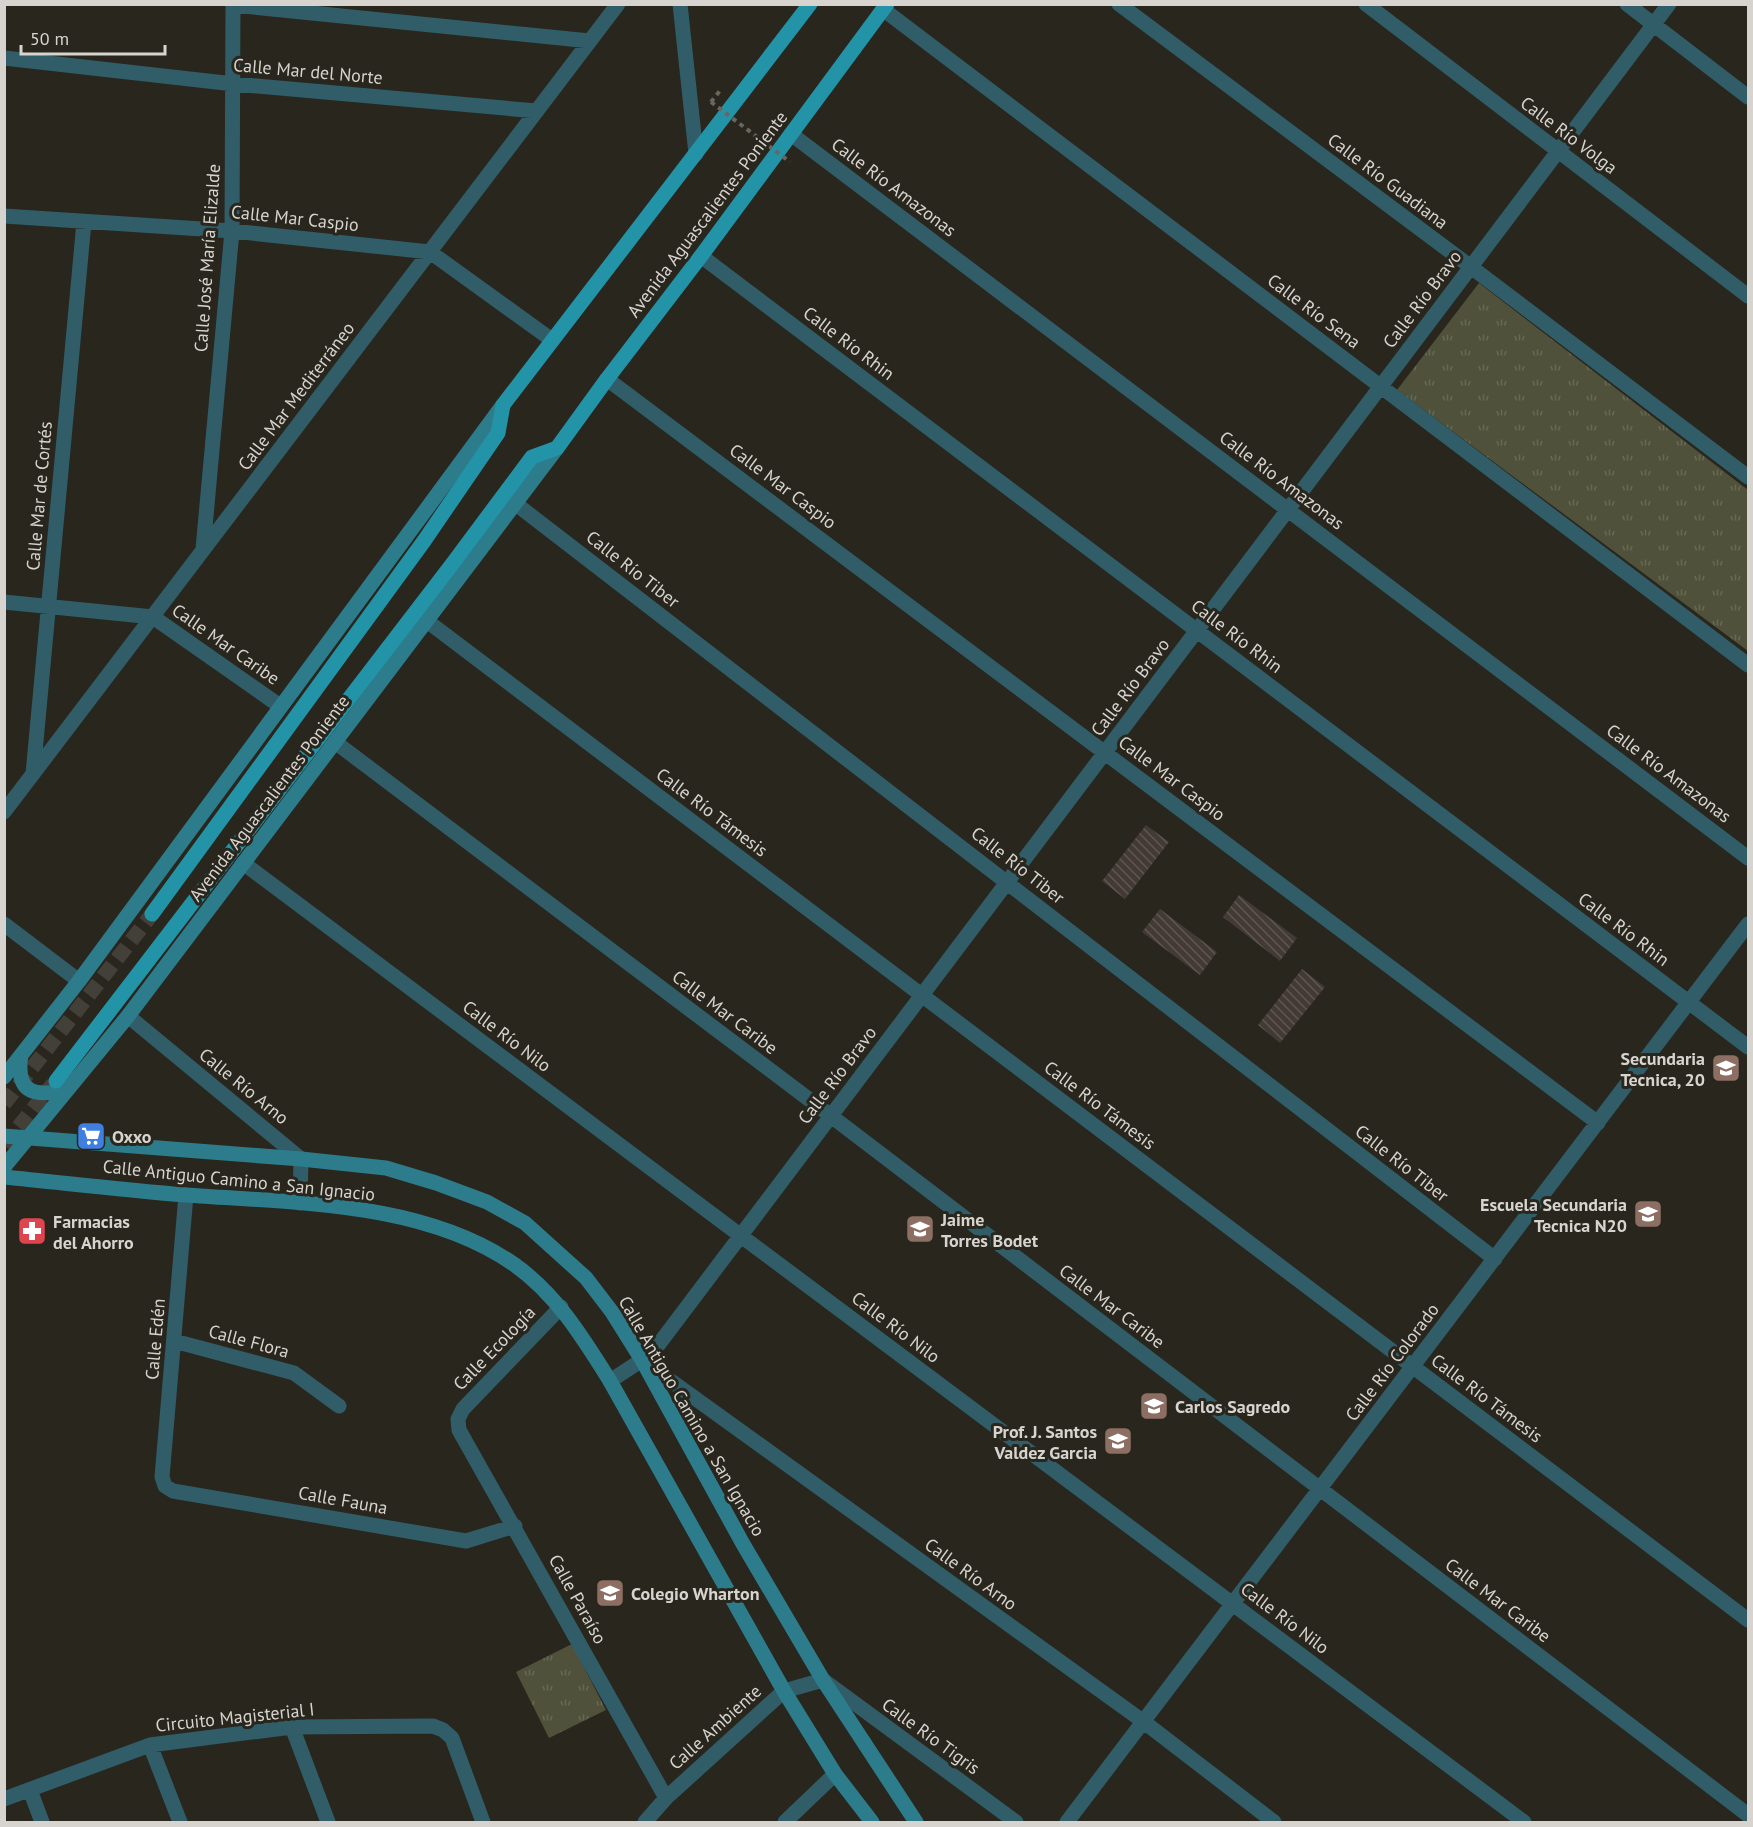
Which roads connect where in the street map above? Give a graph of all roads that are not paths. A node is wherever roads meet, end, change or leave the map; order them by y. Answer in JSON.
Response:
{"nodes":[{"id":1,"x":618,"y":4,"type":"edge"},
{"id":2,"x":680,"y":4,"type":"edge"},
{"id":3,"x":810,"y":4,"type":"edge"},
{"id":4,"x":1119,"y":4,"type":"edge"},
{"id":5,"x":1366,"y":4,"type":"edge"},
{"id":6,"x":1628,"y":4,"type":"edge"},
{"id":7,"x":1669,"y":4,"type":"edge"},
{"id":8,"x":233,"y":5,"type":"edge"},
{"id":9,"x":886,"y":7,"type":"edge"},
{"id":10,"x":1654,"y":24,"type":"junction"},
{"id":11,"x":590,"y":41,"type":"junction"},
{"id":12,"x":4,"y":58,"type":"edge"},
{"id":13,"x":234,"y":84,"type":"junction"},
{"id":14,"x":1749,"y":97,"type":"edge"},
{"id":15,"x":537,"y":111,"type":"junction"},
{"id":16,"x":791,"y":134,"type":"junction"},
{"id":17,"x":1558,"y":151,"type":"junction"},
{"id":18,"x":696,"y":154,"type":"junction"},
{"id":19,"x":4,"y":216,"type":"edge"},
{"id":20,"x":84,"y":222,"type":"junction"},
{"id":21,"x":232,"y":231,"type":"junction"},
{"id":22,"x":430,"y":252,"type":"junction"},
{"id":23,"x":702,"y":256,"type":"junction"},
{"id":24,"x":1471,"y":267,"type":"junction"},
{"id":25,"x":1749,"y":296,"type":"edge"},
{"id":26,"x":552,"y":340,"type":"junction"},
{"id":27,"x":607,"y":379,"type":"junction"},
{"id":28,"x":1381,"y":386,"type":"junction"},
{"id":29,"x":503,"y":405,"type":"junction"},
{"id":30,"x":557,"y":448,"type":"junction"},
{"id":31,"x":1749,"y":477,"type":"edge"},
{"id":32,"x":516,"y":504,"type":"junction"},
{"id":33,"x":1288,"y":510,"type":"junction"},
{"id":34,"x":203,"y":550,"type":"junction"},
{"id":35,"x":4,"y":602,"type":"edge"},
{"id":36,"x":48,"y":606,"type":"junction"},
{"id":37,"x":153,"y":616,"type":"junction"},
{"id":38,"x":428,"y":621,"type":"junction"},
{"id":39,"x":1197,"y":630,"type":"junction"},
{"id":40,"x":1749,"y":665,"type":"edge"},
{"id":41,"x":280,"y":706,"type":"junction"},
{"id":42,"x":335,"y":742,"type":"junction"},
{"id":43,"x":1106,"y":752,"type":"junction"},
{"id":44,"x":33,"y":774,"type":"junction"},
{"id":45,"x":4,"y":812,"type":"edge"},
{"id":46,"x":1749,"y":858,"type":"edge"},
{"id":47,"x":243,"y":863,"type":"junction"},
{"id":48,"x":1007,"y":882,"type":"junction"},
{"id":49,"x":152,"y":914,"type":"tunnel mouth"},
{"id":50,"x":4,"y":924,"type":"edge"},
{"id":51,"x":1749,"y":924,"type":"edge"},
{"id":52,"x":79,"y":981,"type":"junction"},
{"id":53,"x":922,"y":995,"type":"junction"},
{"id":54,"x":1689,"y":1002,"type":"junction"},
{"id":55,"x":128,"y":1016,"type":"junction"},
{"id":56,"x":1749,"y":1047,"type":"edge"},
{"id":57,"x":21,"y":1055,"type":"junction"},
{"id":58,"x":4,"y":1077,"type":"edge"},
{"id":59,"x":62,"y":1085,"type":"junction"},
{"id":60,"x":831,"y":1116,"type":"junction"},
{"id":61,"x":1598,"y":1123,"type":"junction"},
{"id":62,"x":4,"y":1136,"type":"edge"},
{"id":63,"x":28,"y":1138,"type":"junction"},
{"id":64,"x":302,"y":1159,"type":"junction"},
{"id":65,"x":4,"y":1167,"type":"edge"},
{"id":66,"x":4,"y":1177,"type":"edge"},
{"id":67,"x":186,"y":1195,"type":"junction"},
{"id":68,"x":300,"y":1203,"type":"junction"},
{"id":69,"x":741,"y":1235,"type":"junction"},
{"id":70,"x":1495,"y":1259,"type":"junction"},
{"id":71,"x":561,"y":1307,"type":"junction"},
{"id":72,"x":174,"y":1341,"type":"junction"},
{"id":73,"x":642,"y":1360,"type":"junction"},
{"id":74,"x":1413,"y":1366,"type":"junction"},
{"id":75,"x":610,"y":1381,"type":"junction"},
{"id":76,"x":339,"y":1406,"type":"dead end"},
{"id":77,"x":458,"y":1419,"type":"joint"},
{"id":78,"x":165,"y":1486,"type":"joint"},
{"id":79,"x":1320,"y":1489,"type":"junction"},
{"id":80,"x":515,"y":1526,"type":"junction"},
{"id":81,"x":1233,"y":1604,"type":"junction"},
{"id":82,"x":1749,"y":1620,"type":"edge"},
{"id":83,"x":823,"y":1680,"type":"junction"},
{"id":84,"x":784,"y":1691,"type":"junction"},
{"id":85,"x":1144,"y":1722,"type":"junction"},
{"id":86,"x":292,"y":1727,"type":"junction"},
{"id":87,"x":150,"y":1745,"type":"junction"},
{"id":88,"x":835,"y":1774,"type":"junction"},
{"id":89,"x":30,"y":1790,"type":"junction"},
{"id":90,"x":666,"y":1798,"type":"junction"},
{"id":91,"x":4,"y":1799,"type":"edge"},
{"id":92,"x":1749,"y":1815,"type":"edge"},
{"id":93,"x":42,"y":1822,"type":"edge"},
{"id":94,"x":180,"y":1822,"type":"edge"},
{"id":95,"x":328,"y":1822,"type":"edge"},
{"id":96,"x":483,"y":1822,"type":"edge"},
{"id":97,"x":645,"y":1822,"type":"edge"},
{"id":98,"x":785,"y":1822,"type":"edge"},
{"id":99,"x":872,"y":1822,"type":"edge"},
{"id":100,"x":916,"y":1822,"type":"edge"},
{"id":101,"x":1016,"y":1822,"type":"edge"},
{"id":102,"x":1067,"y":1822,"type":"edge"},
{"id":103,"x":1274,"y":1822,"type":"edge"},
{"id":104,"x":1524,"y":1822,"type":"edge"}],
"edges":[{"from":1,"to":11,"type":"street","name":"Calle Mar Mediterráneo"},
{"from":2,"to":18,"type":"street"},
{"from":3,"to":18,"type":"main road","name":"Avenida Aguascalientes Poniente"},
{"from":4,"to":24,"type":"street","name":"Calle Río Guadiana"},
{"from":5,"to":17,"type":"street","name":"Calle Río Volga"},
{"from":6,"to":10,"type":"street"},
{"from":7,"to":10,"type":"street","name":"Calle Río Bravo"},
{"from":8,"to":11,"type":"street"},
{"from":8,"to":13,"type":"street","name":"Calle José María Elizalde"},
{"from":9,"to":16,"type":"main road","name":"Avenida Aguascalientes Poniente"},
{"from":9,"to":28,"type":"street","name":"Calle Río Sena"},
{"from":10,"to":14,"type":"street"},
{"from":10,"to":17,"type":"street","name":"Calle Río Bravo"},
{"from":11,"to":15,"type":"street","name":"Calle Mar Mediterráneo"},
{"from":12,"to":13,"type":"street","name":"Calle Mar del Norte"},
{"from":13,"to":15,"type":"street","name":"Calle Mar del Norte"},
{"from":13,"to":21,"type":"street","name":"Calle José María Elizalde"},
{"from":15,"to":22,"type":"street","name":"Calle Mar Mediterráneo"},
{"from":16,"to":23,"type":"main road","name":"Avenida Aguascalientes Poniente"},
{"from":16,"to":33,"type":"street","name":"Calle Río Amazonas"},
{"from":17,"to":24,"type":"street","name":"Calle Río Bravo"},
{"from":17,"to":25,"type":"street","name":"Calle Río Volga"},
{"from":18,"to":26,"type":"main road","name":"Avenida Aguascalientes Poniente"},
{"from":19,"to":20,"type":"street","name":"Calle Mar Caspio"},
{"from":20,"to":21,"type":"street","name":"Calle Mar Caspio"},
{"from":20,"to":36,"type":"street","name":"Calle Mar de Cortés"},
{"from":21,"to":22,"type":"street","name":"Calle Mar Caspio"},
{"from":21,"to":34,"type":"street","name":"Calle José María Elizalde"},
{"from":22,"to":26,"type":"street","name":"Calle Mar Caspio"},
{"from":22,"to":34,"type":"street","name":"Calle Mar Mediterráneo"},
{"from":23,"to":27,"type":"main road","name":"Avenida Aguascalientes Poniente"},
{"from":23,"to":39,"type":"street","name":"Calle Río Rhin"},
{"from":24,"to":28,"type":"street","name":"Calle Río Bravo"},
{"from":24,"to":31,"type":"street","name":"Calle Río Guadiana"},
{"from":26,"to":29,"type":"main road","name":"Avenida Aguascalientes Poniente"},
{"from":27,"to":30,"type":"main road","name":"Avenida Aguascalientes Poniente"},
{"from":27,"to":43,"type":"street","name":"Calle Mar Caspio"},
{"from":28,"to":33,"type":"street","name":"Calle Río Bravo"},
{"from":28,"to":40,"type":"street","name":"Calle Río Sena"},
{"from":29,"to":41,"type":"main road","name":"Avenida Aguascalientes Poniente"},
{"from":29,"to":49,"type":"main road","name":"Avenida Aguascalientes Poniente"},
{"from":30,"to":32,"type":"main road","name":"Avenida Aguascalientes Poniente"},
{"from":30,"to":59,"type":"main road","name":"Avenida Aguascalientes Poniente"},
{"from":32,"to":38,"type":"main road","name":"Avenida Aguascalientes Poniente"},
{"from":32,"to":48,"type":"street","name":"Calle Río Tiber"},
{"from":33,"to":39,"type":"street","name":"Calle Río Bravo"},
{"from":33,"to":46,"type":"street","name":"Calle Río Amazonas"},
{"from":34,"to":37,"type":"street","name":"Calle Mar Mediterráneo"},
{"from":35,"to":36,"type":"street","name":"Calle Mar Caribe"},
{"from":36,"to":37,"type":"street","name":"Calle Mar Caribe"},
{"from":36,"to":44,"type":"street","name":"Calle Mar de Cortés"},
{"from":37,"to":41,"type":"street","name":"Calle Mar Caribe"},
{"from":37,"to":44,"type":"street","name":"Calle Mar Mediterráneo"},
{"from":38,"to":42,"type":"main road","name":"Avenida Aguascalientes Poniente"},
{"from":38,"to":53,"type":"street","name":"Calle Río Támesis"},
{"from":39,"to":43,"type":"street","name":"Calle Río Bravo"},
{"from":39,"to":54,"type":"street","name":"Calle Río Rhin"},
{"from":41,"to":52,"type":"main road","name":"Avenida Aguascalientes Poniente"},
{"from":42,"to":47,"type":"main road","name":"Avenida Aguascalientes Poniente"},
{"from":42,"to":60,"type":"street","name":"Calle Mar Caribe"},
{"from":43,"to":48,"type":"street","name":"Calle Río Bravo"},
{"from":43,"to":61,"type":"street","name":"Calle Mar Caspio"},
{"from":44,"to":45,"type":"street","name":"Calle Mar Mediterráneo"},
{"from":47,"to":55,"type":"main road","name":"Avenida Aguascalientes Poniente"},
{"from":47,"to":69,"type":"street","name":"Calle Río Nilo"},
{"from":48,"to":53,"type":"street","name":"Calle Río Bravo"},
{"from":48,"to":70,"type":"street","name":"Calle Río Tiber"},
{"from":50,"to":52,"type":"street"},
{"from":51,"to":54,"type":"street","name":"Calle Río Colorado"},
{"from":52,"to":57,"type":"main road","name":"Avenida Aguascalientes Poniente"},
{"from":53,"to":60,"type":"street","name":"Calle Río Bravo"},
{"from":53,"to":74,"type":"street","name":"Calle Río Támesis"},
{"from":54,"to":56,"type":"street","name":"Calle Río Rhin"},
{"from":54,"to":61,"type":"street","name":"Calle Río Colorado"},
{"from":55,"to":59,"type":"main road","name":"Avenida Aguascalientes Poniente"},
{"from":55,"to":64,"type":"street","name":"Calle Río Arno"},
{"from":57,"to":58,"type":"main road","name":"Avenida Aguascalientes Poniente"},
{"from":57,"to":59,"type":"main road"},
{"from":59,"to":63,"type":"main road","name":"Avenida Aguascalientes Poniente"},
{"from":60,"to":69,"type":"street","name":"Calle Río Bravo"},
{"from":60,"to":79,"type":"street","name":"Calle Mar Caribe"},
{"from":61,"to":70,"type":"street","name":"Calle Río Colorado"},
{"from":62,"to":63,"type":"main road","name":"Calle Antiguo Camino a San Ignacio"},
{"from":63,"to":64,"type":"main road","name":"Calle Antiguo Camino a San Ignacio"},
{"from":63,"to":65,"type":"main road","name":"Avenida Aguascalientes Poniente"},
{"from":64,"to":68,"type":"street"},
{"from":64,"to":73,"type":"main road","name":"Calle Antiguo Camino a San Ignacio"},
{"from":66,"to":67,"type":"main road","name":"Calle Antiguo Camino a San Ignacio"},
{"from":67,"to":68,"type":"main road","name":"Calle Antiguo Camino a San Ignacio"},
{"from":67,"to":72,"type":"street","name":"Calle Edén"},
{"from":68,"to":71,"type":"main road","name":"Calle Antiguo Camino a San Ignacio"},
{"from":69,"to":73,"type":"street","name":"Calle Río Bravo"},
{"from":69,"to":81,"type":"street","name":"Calle Río Nilo"},
{"from":70,"to":74,"type":"street","name":"Calle Río Colorado"},
{"from":71,"to":75,"type":"main road","name":"Calle Antiguo Camino a San Ignacio"},
{"from":71,"to":77,"type":"street","name":"Calle Ecología"},
{"from":72,"to":76,"type":"street","name":"Calle Flora"},
{"from":72,"to":78,"type":"street","name":"Calle Edén"},
{"from":73,"to":75,"type":"street","name":"Calle Río Bravo"},
{"from":73,"to":83,"type":"main road","name":"Calle Antiguo Camino a San Ignacio"},
{"from":73,"to":85,"type":"street","name":"Calle Río Arno"},
{"from":74,"to":79,"type":"street","name":"Calle Río Colorado"},
{"from":74,"to":82,"type":"street","name":"Calle Río Támesis"},
{"from":75,"to":84,"type":"main road","name":"Calle Antiguo Camino a San Ignacio"},
{"from":77,"to":80,"type":"street","name":"Calle Paraíso"},
{"from":78,"to":80,"type":"street","name":"Calle Fauna"},
{"from":79,"to":81,"type":"street","name":"Calle Río Colorado"},
{"from":79,"to":92,"type":"street","name":"Calle Mar Caribe"},
{"from":80,"to":90,"type":"street","name":"Calle Paraíso"},
{"from":81,"to":85,"type":"street","name":"Calle Río Colorado"},
{"from":81,"to":104,"type":"street","name":"Calle Río Nilo"},
{"from":83,"to":84,"type":"street","name":"Calle Ambiente"},
{"from":83,"to":100,"type":"main road","name":"Calle Antiguo Camino a San Ignacio"},
{"from":83,"to":101,"type":"street","name":"Calle Río Tigris"},
{"from":84,"to":88,"type":"main road","name":"Calle Antiguo Camino a San Ignacio"},
{"from":84,"to":90,"type":"street","name":"Calle Ambiente"},
{"from":85,"to":102,"type":"street","name":"Calle Río Colorado"},
{"from":85,"to":103,"type":"street","name":"Calle Río Arno"},
{"from":86,"to":87,"type":"street","name":"Circuito Magisterial I"},
{"from":86,"to":95,"type":"street"},
{"from":86,"to":96,"type":"street","name":"Circuito Magisterial I"},
{"from":87,"to":89,"type":"street","name":"Circuito Magisterial I"},
{"from":87,"to":94,"type":"street"},
{"from":88,"to":98,"type":"street"},
{"from":88,"to":99,"type":"main road","name":"Calle Antiguo Camino a San Ignacio"},
{"from":89,"to":91,"type":"street","name":"Circuito Magisterial I"},
{"from":89,"to":93,"type":"street"},
{"from":90,"to":97,"type":"street","name":"Calle Ambiente"}]}
